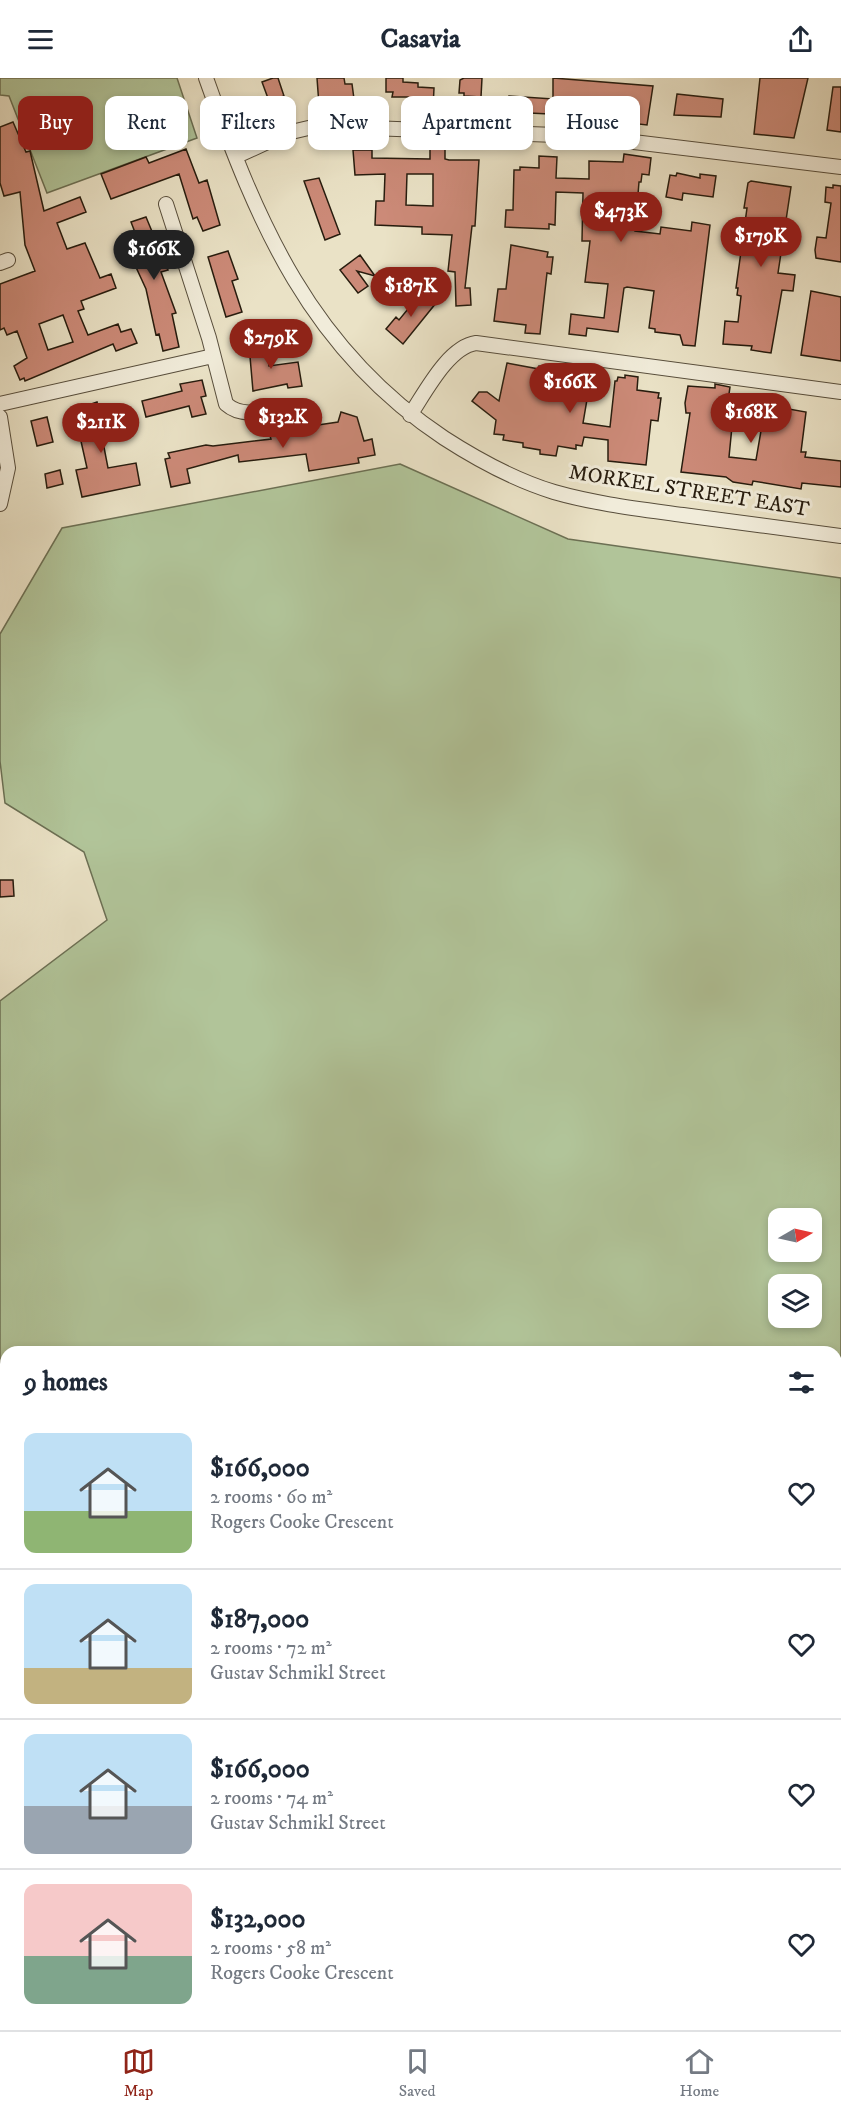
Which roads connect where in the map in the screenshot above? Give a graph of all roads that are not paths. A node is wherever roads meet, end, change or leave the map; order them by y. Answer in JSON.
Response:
{"nodes":[{"id":1,"x":207,"y":78,"type":"edge"},
{"id":2,"x":237,"y":156,"type":"junction"},
{"id":3,"x":841,"y":167,"type":"edge"},
{"id":4,"x":166,"y":204,"type":"dead end"},
{"id":5,"x":213,"y":356,"type":"junction"},
{"id":6,"x":841,"y":392,"type":"edge"},
{"id":7,"x":0,"y":404,"type":"edge"},
{"id":8,"x":286,"y":407,"type":"dead end"},
{"id":9,"x":410,"y":415,"type":"junction"},
{"id":10,"x":1,"y":423,"type":"edge"},
{"id":11,"x":0,"y":504,"type":"edge"},
{"id":12,"x":841,"y":536,"type":"edge"}],
"edges":[{"from":1,"to":2,"type":"street","name":"MORKEL STREET EAST"},
{"from":2,"to":3,"type":"street"},
{"from":2,"to":9,"type":"street","name":"MORKEL STREET EAST"},
{"from":4,"to":5,"type":"street"},
{"from":5,"to":7,"type":"street"},
{"from":5,"to":8,"type":"street"},
{"from":6,"to":9,"type":"street"},
{"from":9,"to":12,"type":"street","name":"MORKEL STREET EAST"},
{"from":10,"to":11,"type":"street"}]}
